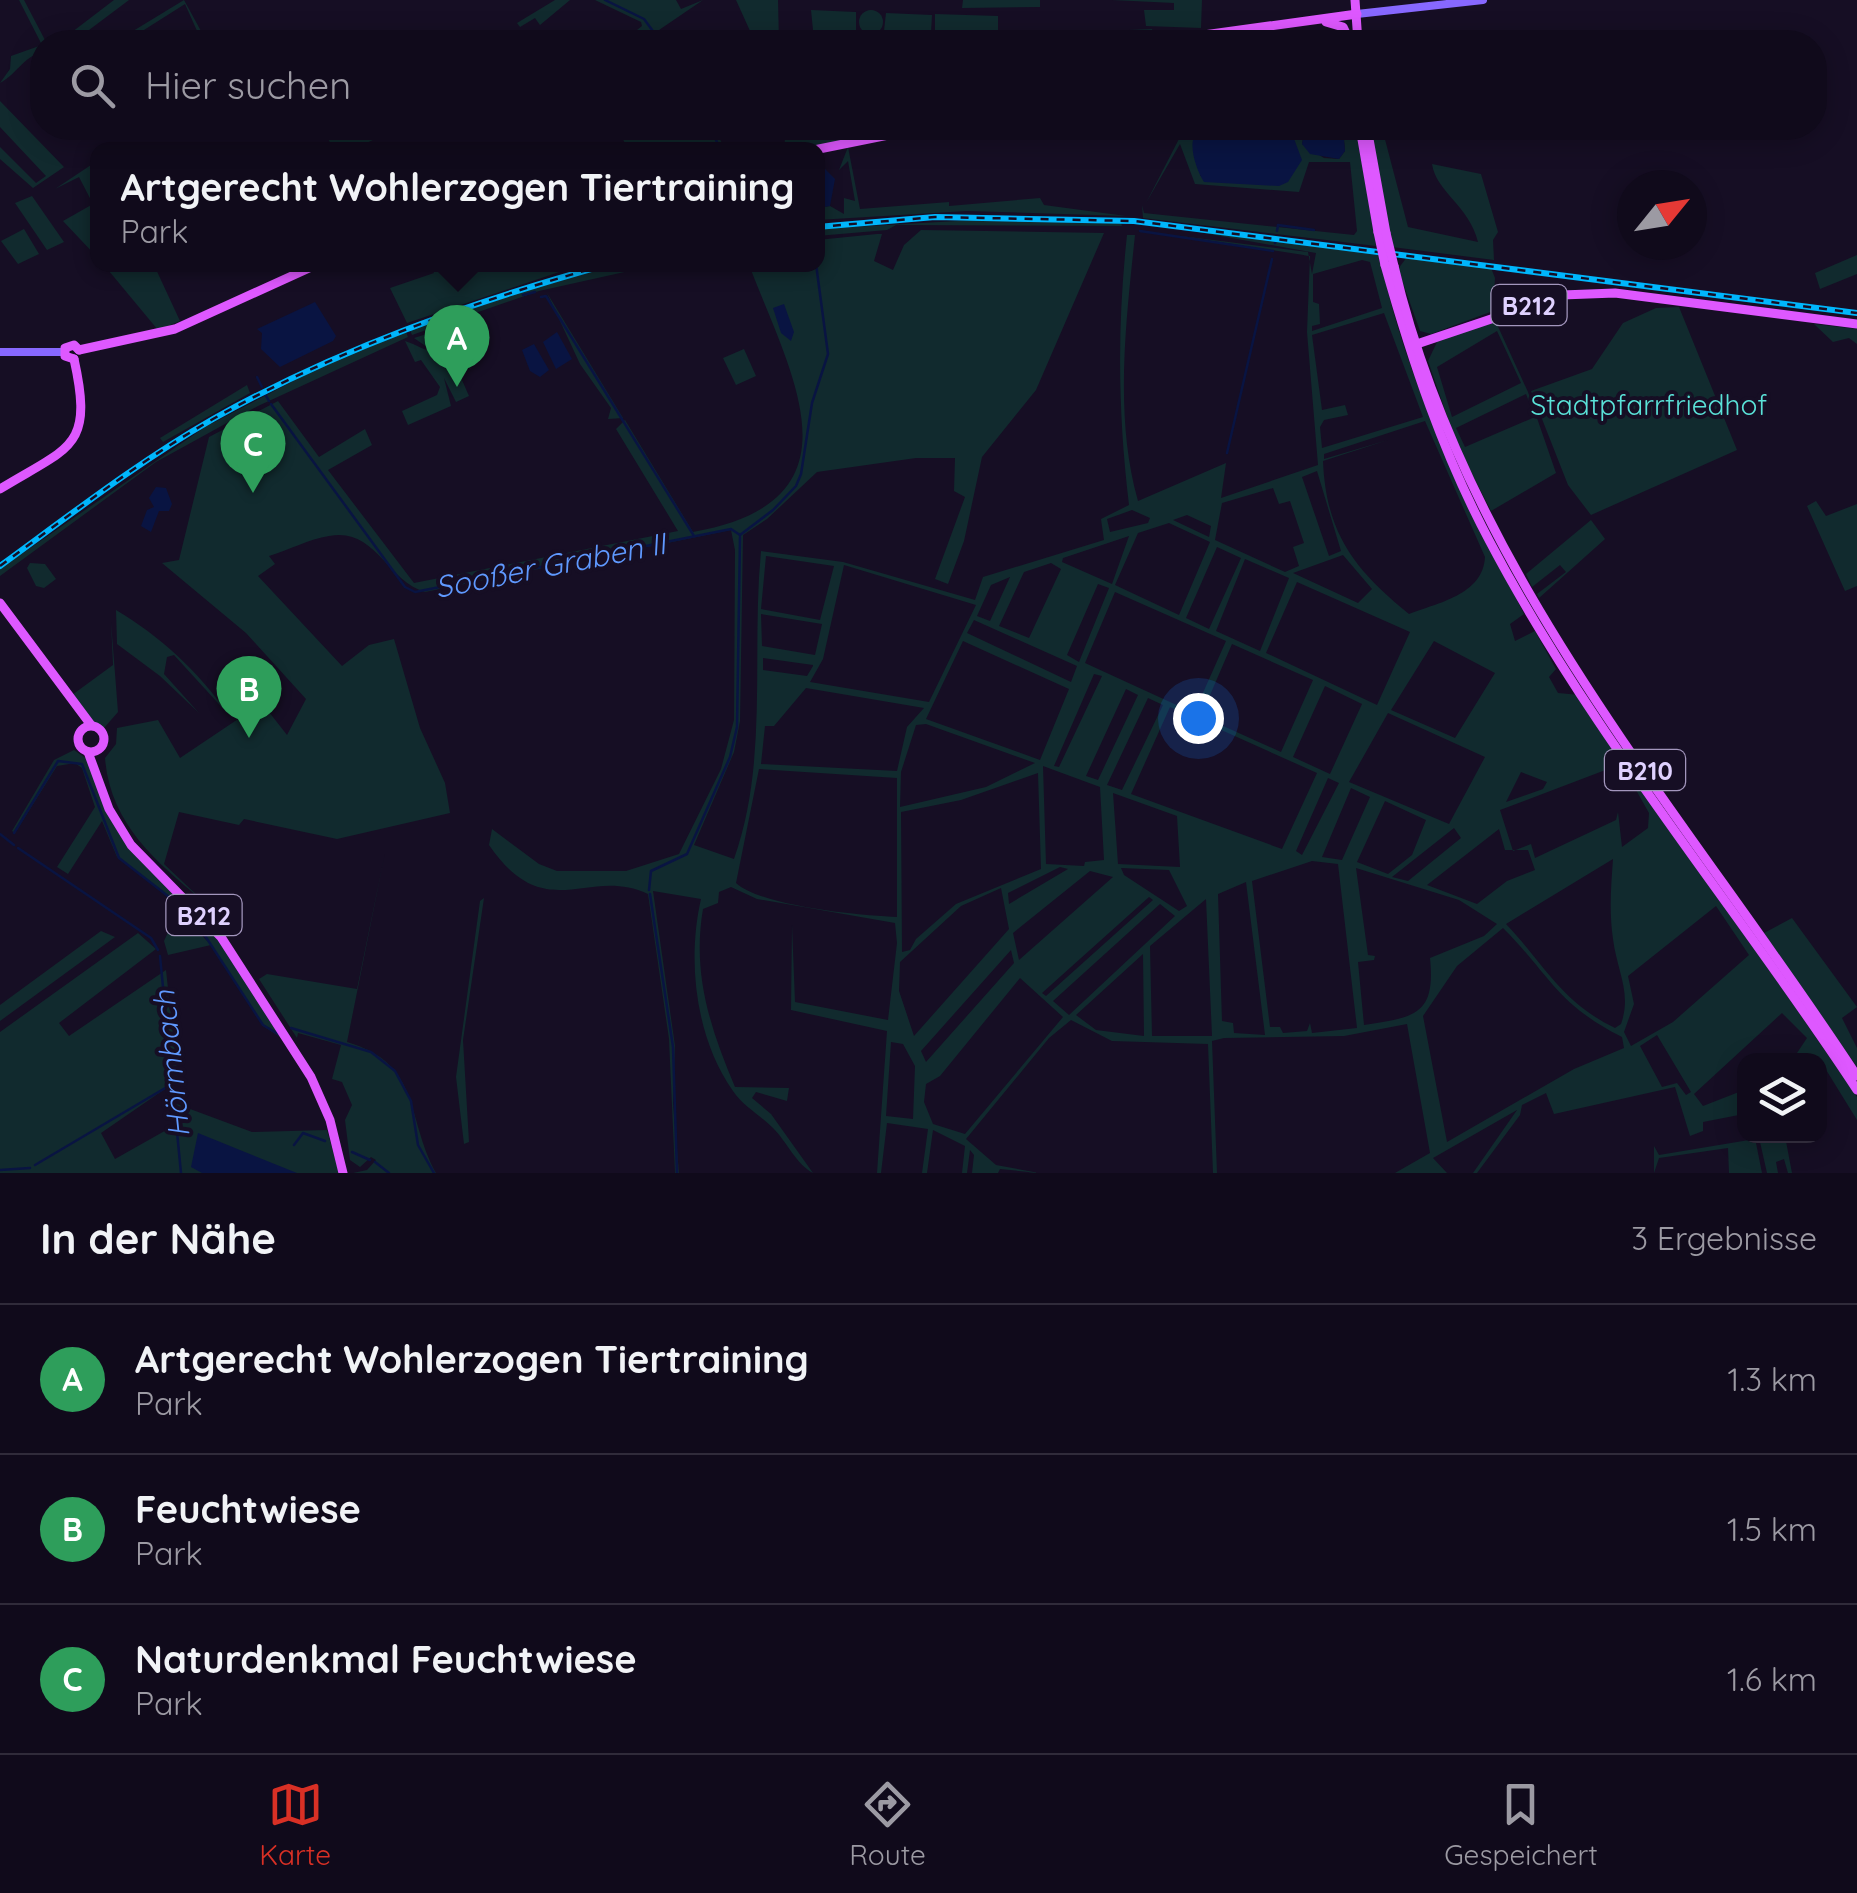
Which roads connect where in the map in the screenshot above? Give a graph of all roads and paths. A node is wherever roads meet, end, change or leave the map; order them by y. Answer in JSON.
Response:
{"nodes":[{"id":1,"x":1353,"y":0,"type":"edge"},
{"id":2,"x":1483,"y":0,"type":"edge"},
{"id":3,"x":1354,"y":14,"type":"junction"},
{"id":4,"x":1308,"y":19,"type":"junction"},
{"id":5,"x":1234,"y":30,"type":"edge"},
{"id":6,"x":1345,"y":30,"type":"edge"},
{"id":7,"x":1354,"y":30,"type":"edge"},
{"id":8,"x":864,"y":140,"type":"edge"},
{"id":9,"x":1366,"y":140,"type":"edge"},
{"id":10,"x":825,"y":148,"type":"edge"},
{"id":11,"x":1390,"y":266,"type":"junction"},
{"id":12,"x":300,"y":272,"type":"edge"},
{"id":13,"x":1857,"y":324,"type":"edge"},
{"id":14,"x":1410,"y":328,"type":"junction"},
{"id":15,"x":1428,"y":341,"type":"junction"},
{"id":16,"x":1414,"y":346,"type":"junction"},
{"id":17,"x":0,"y":352,"type":"edge"},
{"id":18,"x":64,"y":352,"type":"joint"},
{"id":19,"x":76,"y":355,"type":"junction"},
{"id":20,"x":1424,"y":368,"type":"junction"},
{"id":21,"x":0,"y":489,"type":"edge"},
{"id":22,"x":0,"y":603,"type":"edge"},
{"id":23,"x":72,"y":704,"type":"junction"},
{"id":24,"x":91,"y":726,"type":"junction"},
{"id":25,"x":80,"y":731,"type":"junction"},
{"id":26,"x":92,"y":751,"type":"junction"},
{"id":27,"x":1857,"y":1076,"type":"edge"},
{"id":28,"x":1857,"y":1090,"type":"edge"},
{"id":29,"x":343,"y":1173,"type":"edge"}],
"edges":[{"from":1,"to":3,"type":"main road"},
{"from":2,"to":3,"type":"street"},
{"from":3,"to":4,"type":"main road"},
{"from":3,"to":7,"type":"main road"},
{"from":4,"to":5,"type":"main road"},
{"from":4,"to":6,"type":"main road"},
{"from":8,"to":10,"type":"main road"},
{"from":9,"to":11,"type":"main road","number":"B210","bridge":true},
{"from":11,"to":14,"type":"main road","number":"B210"},
{"from":11,"to":16,"type":"main road","number":"B210"},
{"from":12,"to":19,"type":"main road"},
{"from":13,"to":15,"type":"main road","number":"B212"},
{"from":14,"to":15,"type":"main road"},
{"from":14,"to":16,"type":"main road","number":"B210"},
{"from":15,"to":16,"type":"main road","number":"B212"},
{"from":15,"to":20,"type":"main road"},
{"from":16,"to":20,"type":"main road","number":"B210"},
{"from":16,"to":28,"type":"main road","number":"B210"},
{"from":17,"to":18,"type":"street"},
{"from":18,"to":19,"type":"main road"},
{"from":19,"to":21,"type":"main road"},
{"from":20,"to":27,"type":"main road","number":"B210"},
{"from":22,"to":23,"type":"main road","number":"B212"},
{"from":23,"to":24,"type":"main road","number":"B212"},
{"from":23,"to":25,"type":"main road","number":"B212"},
{"from":24,"to":25,"type":"main road"},
{"from":24,"to":26,"type":"main road","number":"B212"},
{"from":25,"to":26,"type":"main road","number":"B212"},
{"from":26,"to":29,"type":"main road","number":"B212"}]}
